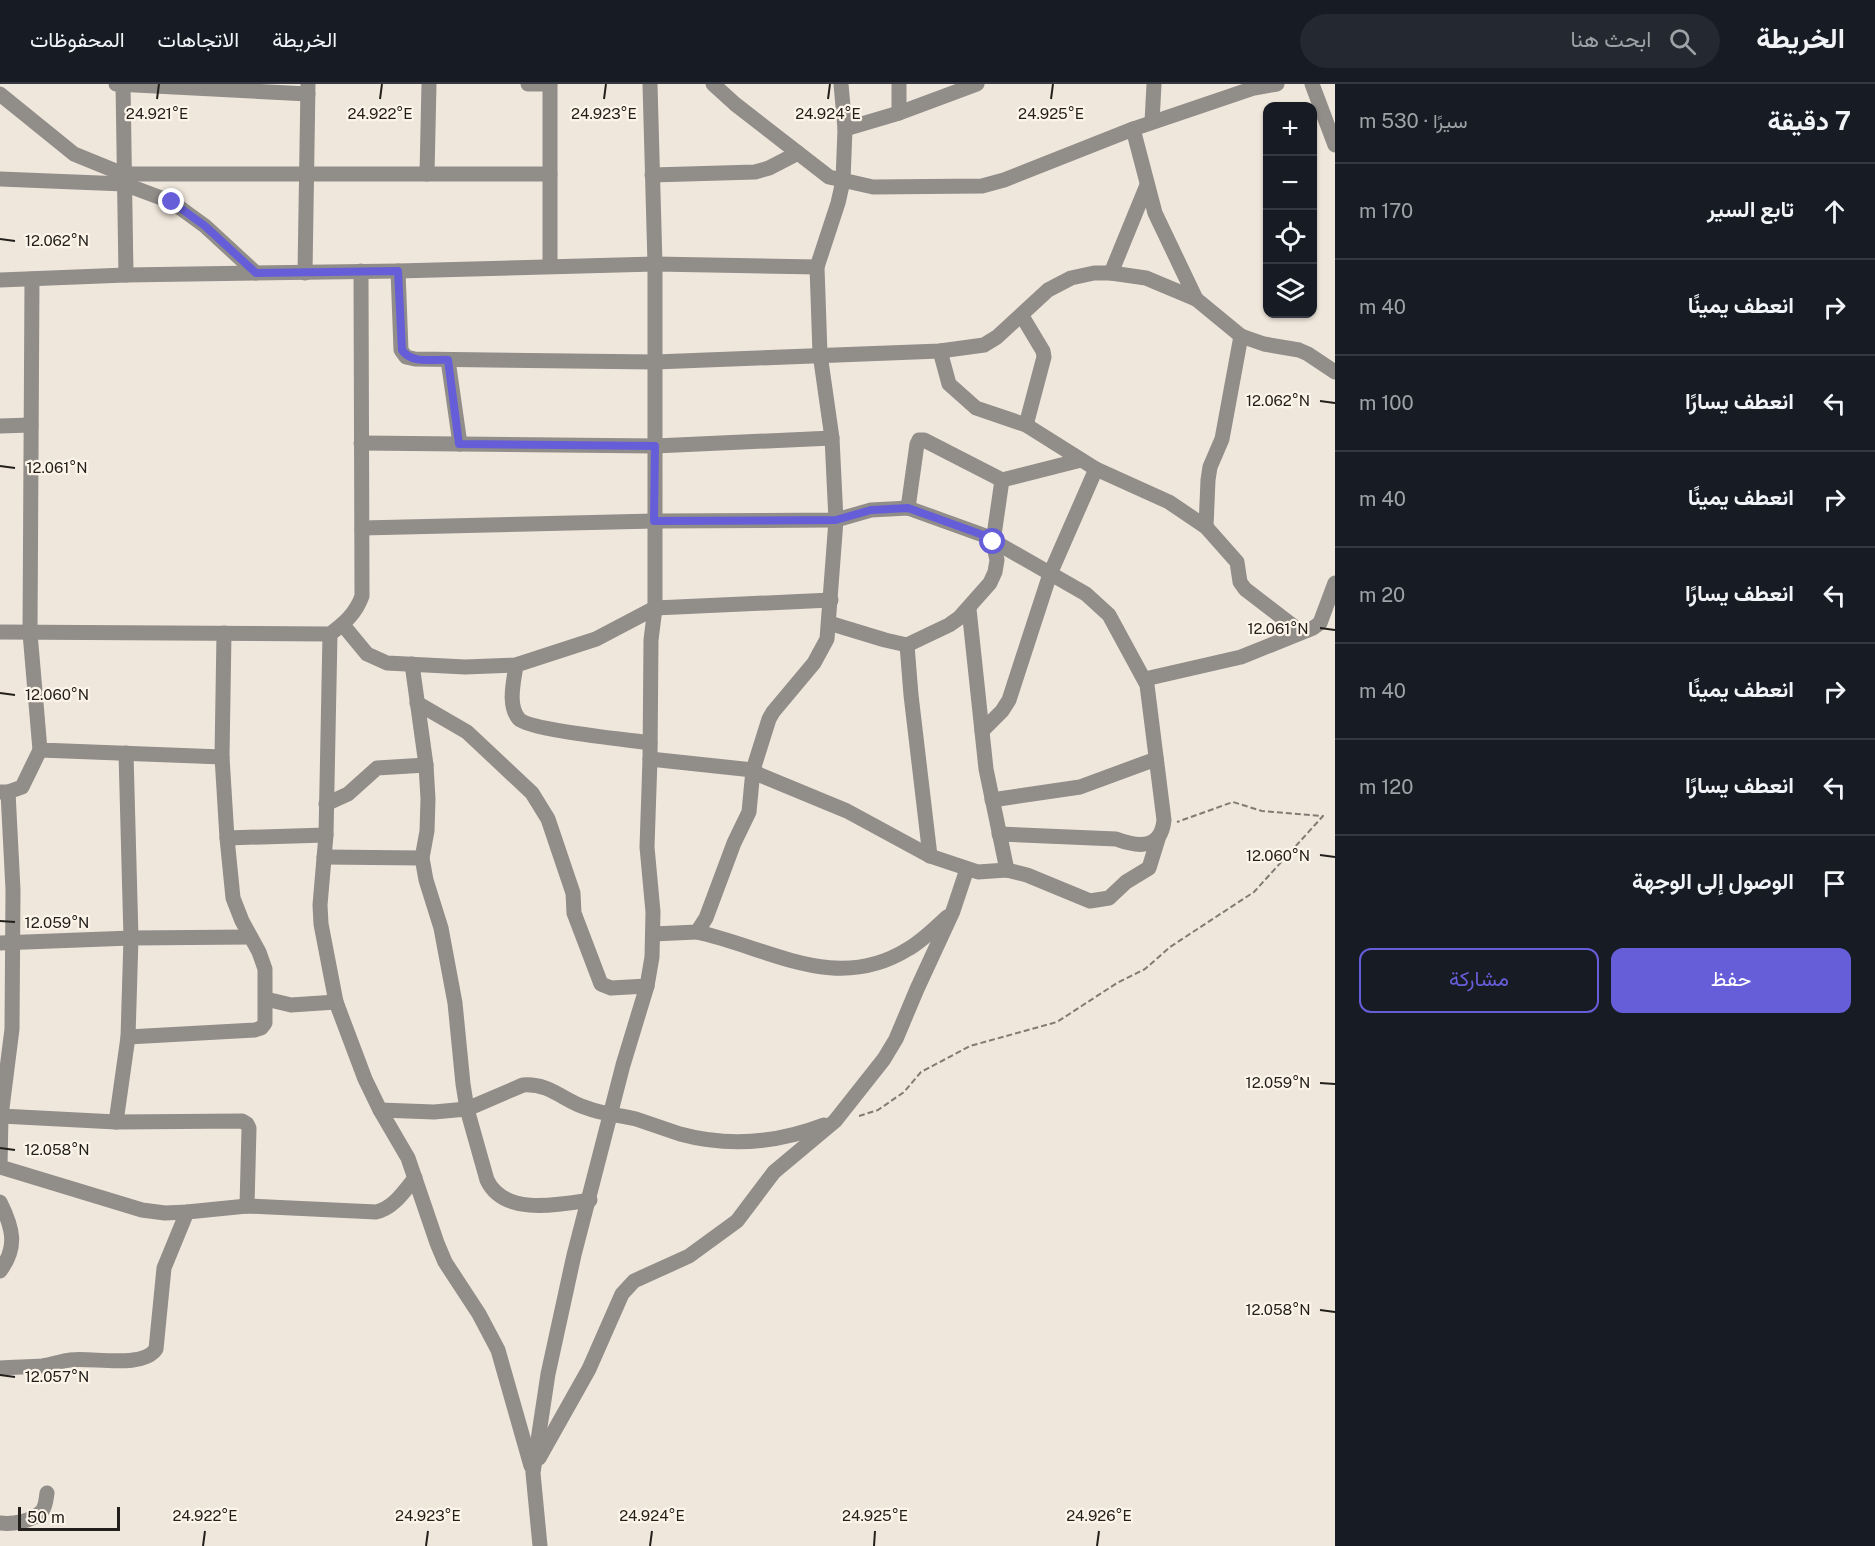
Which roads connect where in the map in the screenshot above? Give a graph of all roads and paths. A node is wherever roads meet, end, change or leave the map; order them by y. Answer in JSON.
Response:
{"nodes":[{"id":1,"x":121,"y":84,"type":"edge"},
{"id":2,"x":429,"y":84,"type":"edge"},
{"id":3,"x":528,"y":84,"type":"edge"},
{"id":4,"x":550,"y":84,"type":"edge"},
{"id":5,"x":650,"y":84,"type":"edge"},
{"id":6,"x":713,"y":84,"type":"edge"},
{"id":7,"x":841,"y":84,"type":"edge"},
{"id":8,"x":899,"y":84,"type":"edge"},
{"id":9,"x":977,"y":84,"type":"edge"},
{"id":10,"x":1154,"y":84,"type":"edge"},
{"id":11,"x":1277,"y":84,"type":"edge"},
{"id":12,"x":1312,"y":84,"type":"edge"},
{"id":13,"x":1254,"y":86,"type":"edge"},
{"id":14,"x":308,"y":89,"type":"edge"},
{"id":15,"x":0,"y":94,"type":"edge"},
{"id":16,"x":899,"y":113,"type":"junction"},
{"id":17,"x":1152,"y":122,"type":"junction"},
{"id":18,"x":845,"y":129,"type":"junction"},
{"id":19,"x":1133,"y":129,"type":"junction"},
{"id":20,"x":1335,"y":145,"type":"edge"},
{"id":21,"x":798,"y":153,"type":"junction"},
{"id":22,"x":427,"y":174,"type":"junction"},
{"id":23,"x":550,"y":174,"type":"junction"},
{"id":24,"x":307,"y":175,"type":"junction"},
{"id":25,"x":652,"y":175,"type":"junction"},
{"id":26,"x":0,"y":179,"type":"edge"},
{"id":27,"x":124,"y":179,"type":"junction"},
{"id":28,"x":843,"y":182,"type":"junction"},
{"id":29,"x":1147,"y":185,"type":"junction"},
{"id":30,"x":654,"y":264,"type":"junction"},
{"id":31,"x":550,"y":266,"type":"junction"},
{"id":32,"x":817,"y":267,"type":"junction"},
{"id":33,"x":361,"y":271,"type":"junction"},
{"id":34,"x":398,"y":271,"type":"junction"},
{"id":35,"x":256,"y":273,"type":"junction"},
{"id":36,"x":306,"y":273,"type":"junction"},
{"id":37,"x":1111,"y":273,"type":"junction"},
{"id":38,"x":126,"y":275,"type":"junction"},
{"id":39,"x":32,"y":279,"type":"junction"},
{"id":40,"x":0,"y":280,"type":"edge"},
{"id":41,"x":1196,"y":299,"type":"junction"},
{"id":42,"x":1022,"y":316,"type":"junction"},
{"id":43,"x":1241,"y":336,"type":"junction"},
{"id":44,"x":940,"y":351,"type":"junction"},
{"id":45,"x":820,"y":354,"type":"junction"},
{"id":46,"x":448,"y":360,"type":"junction"},
{"id":47,"x":655,"y":362,"type":"junction"},
{"id":48,"x":1335,"y":372,"type":"edge"},
{"id":49,"x":31,"y":425,"type":"junction"},
{"id":50,"x":1026,"y":425,"type":"junction"},
{"id":51,"x":0,"y":426,"type":"edge"},
{"id":52,"x":832,"y":438,"type":"junction"},
{"id":53,"x":362,"y":443,"type":"junction"},
{"id":54,"x":459,"y":444,"type":"junction"},
{"id":55,"x":655,"y":446,"type":"junction"},
{"id":56,"x":1081,"y":460,"type":"junction"},
{"id":57,"x":1095,"y":469,"type":"junction"},
{"id":58,"x":1002,"y":480,"type":"junction"},
{"id":59,"x":908,"y":508,"type":"junction"},
{"id":60,"x":836,"y":520,"type":"junction"},
{"id":61,"x":654,"y":521,"type":"junction"},
{"id":62,"x":1206,"y":527,"type":"junction"},
{"id":63,"x":362,"y":528,"type":"junction"},
{"id":64,"x":993,"y":542,"type":"junction"},
{"id":65,"x":1050,"y":574,"type":"junction"},
{"id":66,"x":1335,"y":583,"type":"edge"},
{"id":67,"x":831,"y":600,"type":"junction"},
{"id":68,"x":655,"y":608,"type":"junction"},
{"id":69,"x":969,"y":609,"type":"junction"},
{"id":70,"x":829,"y":623,"type":"junction"},
{"id":71,"x":343,"y":625,"type":"junction"},
{"id":72,"x":0,"y":632,"type":"edge"},
{"id":73,"x":1301,"y":632,"type":"junction"},
{"id":74,"x":30,"y":633,"type":"junction"},
{"id":75,"x":224,"y":633,"type":"junction"},
{"id":76,"x":330,"y":634,"type":"junction"},
{"id":77,"x":907,"y":645,"type":"junction"},
{"id":78,"x":412,"y":664,"type":"junction"},
{"id":79,"x":516,"y":665,"type":"junction"},
{"id":80,"x":1144,"y":679,"type":"junction"},
{"id":81,"x":417,"y":703,"type":"junction"},
{"id":82,"x":982,"y":731,"type":"junction"},
{"id":83,"x":650,"y":743,"type":"junction"},
{"id":84,"x":40,"y":750,"type":"junction"},
{"id":85,"x":126,"y":753,"type":"junction"},
{"id":86,"x":222,"y":757,"type":"junction"},
{"id":87,"x":650,"y":759,"type":"junction"},
{"id":88,"x":1156,"y":759,"type":"junction"},
{"id":89,"x":426,"y":765,"type":"junction"},
{"id":90,"x":753,"y":770,"type":"junction"},
{"id":91,"x":4,"y":792,"type":"edge"},
{"id":92,"x":992,"y":800,"type":"junction"},
{"id":93,"x":326,"y":804,"type":"junction"},
{"id":94,"x":1160,"y":833,"type":"junction"},
{"id":95,"x":999,"y":834,"type":"junction"},
{"id":96,"x":326,"y":835,"type":"junction"},
{"id":97,"x":227,"y":838,"type":"junction"},
{"id":98,"x":930,"y":856,"type":"junction"},
{"id":99,"x":324,"y":857,"type":"junction"},
{"id":100,"x":422,"y":858,"type":"junction"},
{"id":101,"x":967,"y":869,"type":"junction"},
{"id":102,"x":1007,"y":870,"type":"junction"},
{"id":103,"x":7,"y":890,"type":"edge"},
{"id":104,"x":953,"y":911,"type":"junction"},
{"id":105,"x":697,"y":932,"type":"junction"},
{"id":106,"x":653,"y":934,"type":"junction"},
{"id":107,"x":250,"y":937,"type":"junction"},
{"id":108,"x":131,"y":938,"type":"junction"},
{"id":109,"x":7,"y":943,"type":"edge"},
{"id":110,"x":647,"y":986,"type":"junction"},
{"id":111,"x":266,"y":999,"type":"junction"},
{"id":112,"x":336,"y":1002,"type":"junction"},
{"id":113,"x":6,"y":1029,"type":"edge"},
{"id":114,"x":128,"y":1037,"type":"junction"},
{"id":115,"x":467,"y":1108,"type":"junction"},
{"id":116,"x":380,"y":1110,"type":"junction"},
{"id":117,"x":611,"y":1113,"type":"junction"},
{"id":118,"x":1,"y":1116,"type":"edge"},
{"id":119,"x":835,"y":1121,"type":"junction"},
{"id":120,"x":116,"y":1122,"type":"junction"},
{"id":121,"x":0,"y":1167,"type":"edge"},
{"id":122,"x":415,"y":1178,"type":"junction"},
{"id":123,"x":590,"y":1200,"type":"junction"},
{"id":124,"x":0,"y":1202,"type":"edge"},
{"id":125,"x":248,"y":1206,"type":"junction"},
{"id":126,"x":187,"y":1212,"type":"junction"},
{"id":127,"x":0,"y":1271,"type":"edge"},
{"id":128,"x":0,"y":1368,"type":"edge"},
{"id":129,"x":534,"y":1468,"type":"junction"},
{"id":130,"x":47,"y":1493,"type":"dead end"},
{"id":131,"x":0,"y":1523,"type":"edge"},
{"id":132,"x":540,"y":1546,"type":"edge"}],
"edges":[{"from":1,"to":14,"type":"street"},
{"from":1,"to":27,"type":"street"},
{"from":2,"to":22,"type":"street"},
{"from":3,"to":4,"type":"street"},
{"from":4,"to":23,"type":"street"},
{"from":5,"to":25,"type":"street"},
{"from":6,"to":21,"type":"street"},
{"from":7,"to":18,"type":"street"},
{"from":8,"to":16,"type":"street"},
{"from":9,"to":16,"type":"street"},
{"from":10,"to":17,"type":"street"},
{"from":11,"to":13,"type":"street"},
{"from":12,"to":20,"type":"street"},
{"from":13,"to":17,"type":"street"},
{"from":14,"to":24,"type":"street"},
{"from":15,"to":27,"type":"street"},
{"from":16,"to":18,"type":"street"},
{"from":17,"to":19,"type":"street"},
{"from":18,"to":28,"type":"street"},
{"from":19,"to":28,"type":"street"},
{"from":19,"to":29,"type":"street"},
{"from":21,"to":25,"type":"street"},
{"from":21,"to":28,"type":"street"},
{"from":22,"to":23,"type":"street"},
{"from":22,"to":24,"type":"street"},
{"from":23,"to":31,"type":"street"},
{"from":24,"to":27,"type":"street"},
{"from":24,"to":36,"type":"street"},
{"from":25,"to":30,"type":"street"},
{"from":26,"to":27,"type":"street"},
{"from":27,"to":35,"type":"street"},
{"from":27,"to":38,"type":"street"},
{"from":28,"to":32,"type":"street"},
{"from":29,"to":37,"type":"street"},
{"from":29,"to":41,"type":"street"},
{"from":30,"to":31,"type":"street"},
{"from":30,"to":32,"type":"street"},
{"from":30,"to":47,"type":"street"},
{"from":31,"to":34,"type":"street"},
{"from":32,"to":45,"type":"street"},
{"from":33,"to":34,"type":"street"},
{"from":33,"to":36,"type":"street"},
{"from":33,"to":53,"type":"street"},
{"from":34,"to":46,"type":"street"},
{"from":35,"to":36,"type":"street"},
{"from":35,"to":38,"type":"street"},
{"from":37,"to":41,"type":"street"},
{"from":37,"to":42,"type":"street"},
{"from":38,"to":39,"type":"street"},
{"from":39,"to":40,"type":"street"},
{"from":39,"to":49,"type":"street"},
{"from":41,"to":43,"type":"street"},
{"from":42,"to":44,"type":"street"},
{"from":42,"to":50,"type":"street"},
{"from":43,"to":48,"type":"street"},
{"from":43,"to":62,"type":"street"},
{"from":44,"to":45,"type":"street"},
{"from":44,"to":50,"type":"street"},
{"from":45,"to":47,"type":"street"},
{"from":45,"to":52,"type":"street"},
{"from":46,"to":47,"type":"street"},
{"from":46,"to":54,"type":"street"},
{"from":47,"to":55,"type":"street"},
{"from":49,"to":51,"type":"street"},
{"from":49,"to":74,"type":"street"},
{"from":50,"to":56,"type":"street"},
{"from":52,"to":55,"type":"street"},
{"from":52,"to":60,"type":"street"},
{"from":53,"to":54,"type":"street"},
{"from":53,"to":63,"type":"street"},
{"from":54,"to":55,"type":"street"},
{"from":55,"to":61,"type":"street"},
{"from":56,"to":57,"type":"street"},
{"from":56,"to":58,"type":"street"},
{"from":57,"to":62,"type":"street"},
{"from":57,"to":65,"type":"street"},
{"from":58,"to":59,"type":"street"},
{"from":58,"to":64,"type":"street"},
{"from":59,"to":60,"type":"street"},
{"from":59,"to":64,"type":"street"},
{"from":60,"to":61,"type":"street"},
{"from":60,"to":67,"type":"street"},
{"from":61,"to":63,"type":"street"},
{"from":61,"to":68,"type":"street"},
{"from":62,"to":73,"type":"street"},
{"from":63,"to":71,"type":"street"},
{"from":64,"to":65,"type":"street"},
{"from":64,"to":69,"type":"street"},
{"from":65,"to":80,"type":"street"},
{"from":65,"to":82,"type":"street"},
{"from":66,"to":73,"type":"street"},
{"from":67,"to":68,"type":"street"},
{"from":67,"to":70,"type":"street"},
{"from":68,"to":79,"type":"street"},
{"from":68,"to":83,"type":"street"},
{"from":69,"to":77,"type":"street"},
{"from":69,"to":82,"type":"street"},
{"from":70,"to":77,"type":"street"},
{"from":70,"to":90,"type":"street"},
{"from":71,"to":76,"type":"street"},
{"from":71,"to":78,"type":"street"},
{"from":72,"to":74,"type":"street"},
{"from":73,"to":80,"type":"street"},
{"from":74,"to":75,"type":"street"},
{"from":74,"to":84,"type":"street"},
{"from":75,"to":76,"type":"street"},
{"from":75,"to":86,"type":"street"},
{"from":76,"to":93,"type":"street"},
{"from":77,"to":98,"type":"street"},
{"from":78,"to":79,"type":"street"},
{"from":78,"to":81,"type":"street"},
{"from":79,"to":83,"type":"street"},
{"from":80,"to":88,"type":"street"},
{"from":81,"to":89,"type":"street"},
{"from":81,"to":110,"type":"street"},
{"from":82,"to":92,"type":"street"},
{"from":83,"to":87,"type":"street"},
{"from":84,"to":85,"type":"street"},
{"from":84,"to":91,"type":"street"},
{"from":85,"to":86,"type":"street"},
{"from":85,"to":108,"type":"street"},
{"from":86,"to":97,"type":"street"},
{"from":87,"to":90,"type":"street"},
{"from":87,"to":106,"type":"street"},
{"from":88,"to":92,"type":"street"},
{"from":88,"to":94,"type":"street"},
{"from":89,"to":93,"type":"street"},
{"from":89,"to":100,"type":"street"},
{"from":90,"to":98,"type":"street"},
{"from":90,"to":105,"type":"street"},
{"from":91,"to":103,"type":"street"},
{"from":92,"to":95,"type":"street"},
{"from":93,"to":96,"type":"street"},
{"from":94,"to":95,"type":"street"},
{"from":94,"to":102,"type":"street"},
{"from":94,"to":119,"type":"path"},
{"from":95,"to":102,"type":"street"},
{"from":96,"to":97,"type":"street"},
{"from":96,"to":99,"type":"street"},
{"from":97,"to":107,"type":"street"},
{"from":98,"to":101,"type":"street"},
{"from":99,"to":100,"type":"street"},
{"from":99,"to":112,"type":"street"},
{"from":100,"to":115,"type":"street"},
{"from":101,"to":102,"type":"street"},
{"from":101,"to":104,"type":"street"},
{"from":103,"to":109,"type":"street"},
{"from":104,"to":105,"type":"street"},
{"from":104,"to":119,"type":"street"},
{"from":105,"to":106,"type":"street"},
{"from":106,"to":110,"type":"street"},
{"from":107,"to":108,"type":"street"},
{"from":107,"to":111,"type":"street"},
{"from":108,"to":109,"type":"street"},
{"from":108,"to":114,"type":"street"},
{"from":109,"to":113,"type":"street"},
{"from":110,"to":117,"type":"street"},
{"from":111,"to":112,"type":"street"},
{"from":111,"to":114,"type":"street"},
{"from":112,"to":116,"type":"street"},
{"from":113,"to":118,"type":"street"},
{"from":114,"to":120,"type":"street"},
{"from":115,"to":116,"type":"street"},
{"from":115,"to":117,"type":"street"},
{"from":115,"to":123,"type":"street"},
{"from":116,"to":122,"type":"street"},
{"from":117,"to":119,"type":"street"},
{"from":117,"to":123,"type":"street"},
{"from":118,"to":120,"type":"street"},
{"from":118,"to":121,"type":"street"},
{"from":119,"to":129,"type":"street"},
{"from":120,"to":125,"type":"street"},
{"from":121,"to":126,"type":"street"},
{"from":122,"to":125,"type":"street"},
{"from":122,"to":129,"type":"street"},
{"from":123,"to":129,"type":"street"},
{"from":124,"to":127,"type":"street"},
{"from":125,"to":126,"type":"street"},
{"from":126,"to":128,"type":"street"},
{"from":129,"to":132,"type":"street"},
{"from":130,"to":131,"type":"street"}]}
